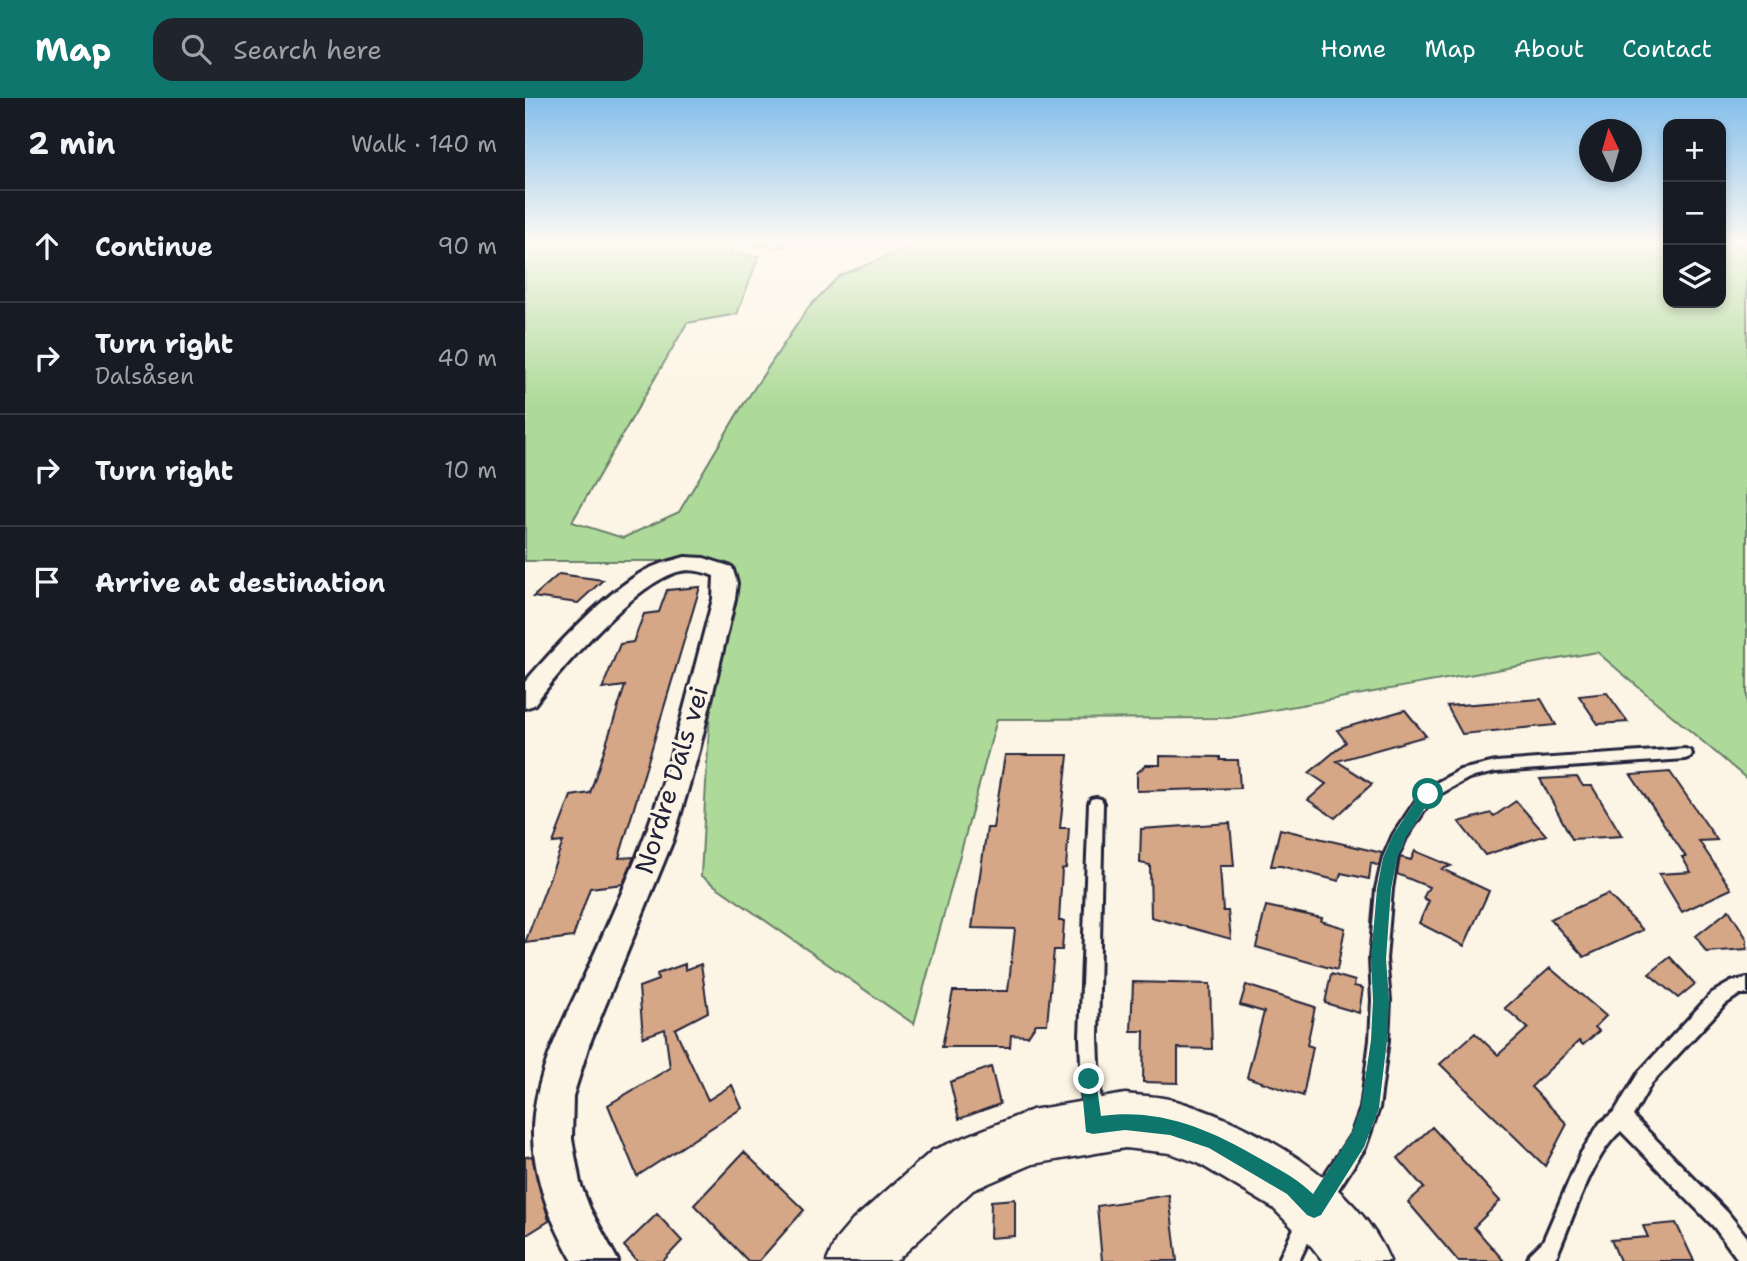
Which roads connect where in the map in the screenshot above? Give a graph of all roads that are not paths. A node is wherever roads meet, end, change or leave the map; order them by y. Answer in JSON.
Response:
{"nodes":[{"id":1,"x":525,"y":699,"type":"edge"},
{"id":2,"x":1685,"y":754,"type":"dead end"},
{"id":3,"x":1096,"y":803,"type":"dead end"},
{"id":4,"x":1747,"y":986,"type":"edge"},
{"id":5,"x":1622,"y":1118,"type":"junction"},
{"id":6,"x":1093,"y":1126,"type":"junction"},
{"id":7,"x":1314,"y":1209,"type":"junction"},
{"id":8,"x":1747,"y":1254,"type":"edge"},
{"id":9,"x":597,"y":1261,"type":"edge"},
{"id":10,"x":857,"y":1261,"type":"edge"},
{"id":11,"x":1287,"y":1261,"type":"edge"},
{"id":12,"x":1360,"y":1261,"type":"edge"},
{"id":13,"x":1537,"y":1261,"type":"edge"}],
"edges":[{"from":1,"to":9,"type":"street","name":"Nordre Dals vei"},
{"from":2,"to":7,"type":"lane"},
{"from":3,"to":6,"type":"lane"},
{"from":4,"to":5,"type":"lane"},
{"from":5,"to":8,"type":"lane"},
{"from":5,"to":13,"type":"lane"},
{"from":6,"to":7,"type":"street"},
{"from":6,"to":10,"type":"street"},
{"from":7,"to":11,"type":"lane"},
{"from":7,"to":12,"type":"street"}]}
